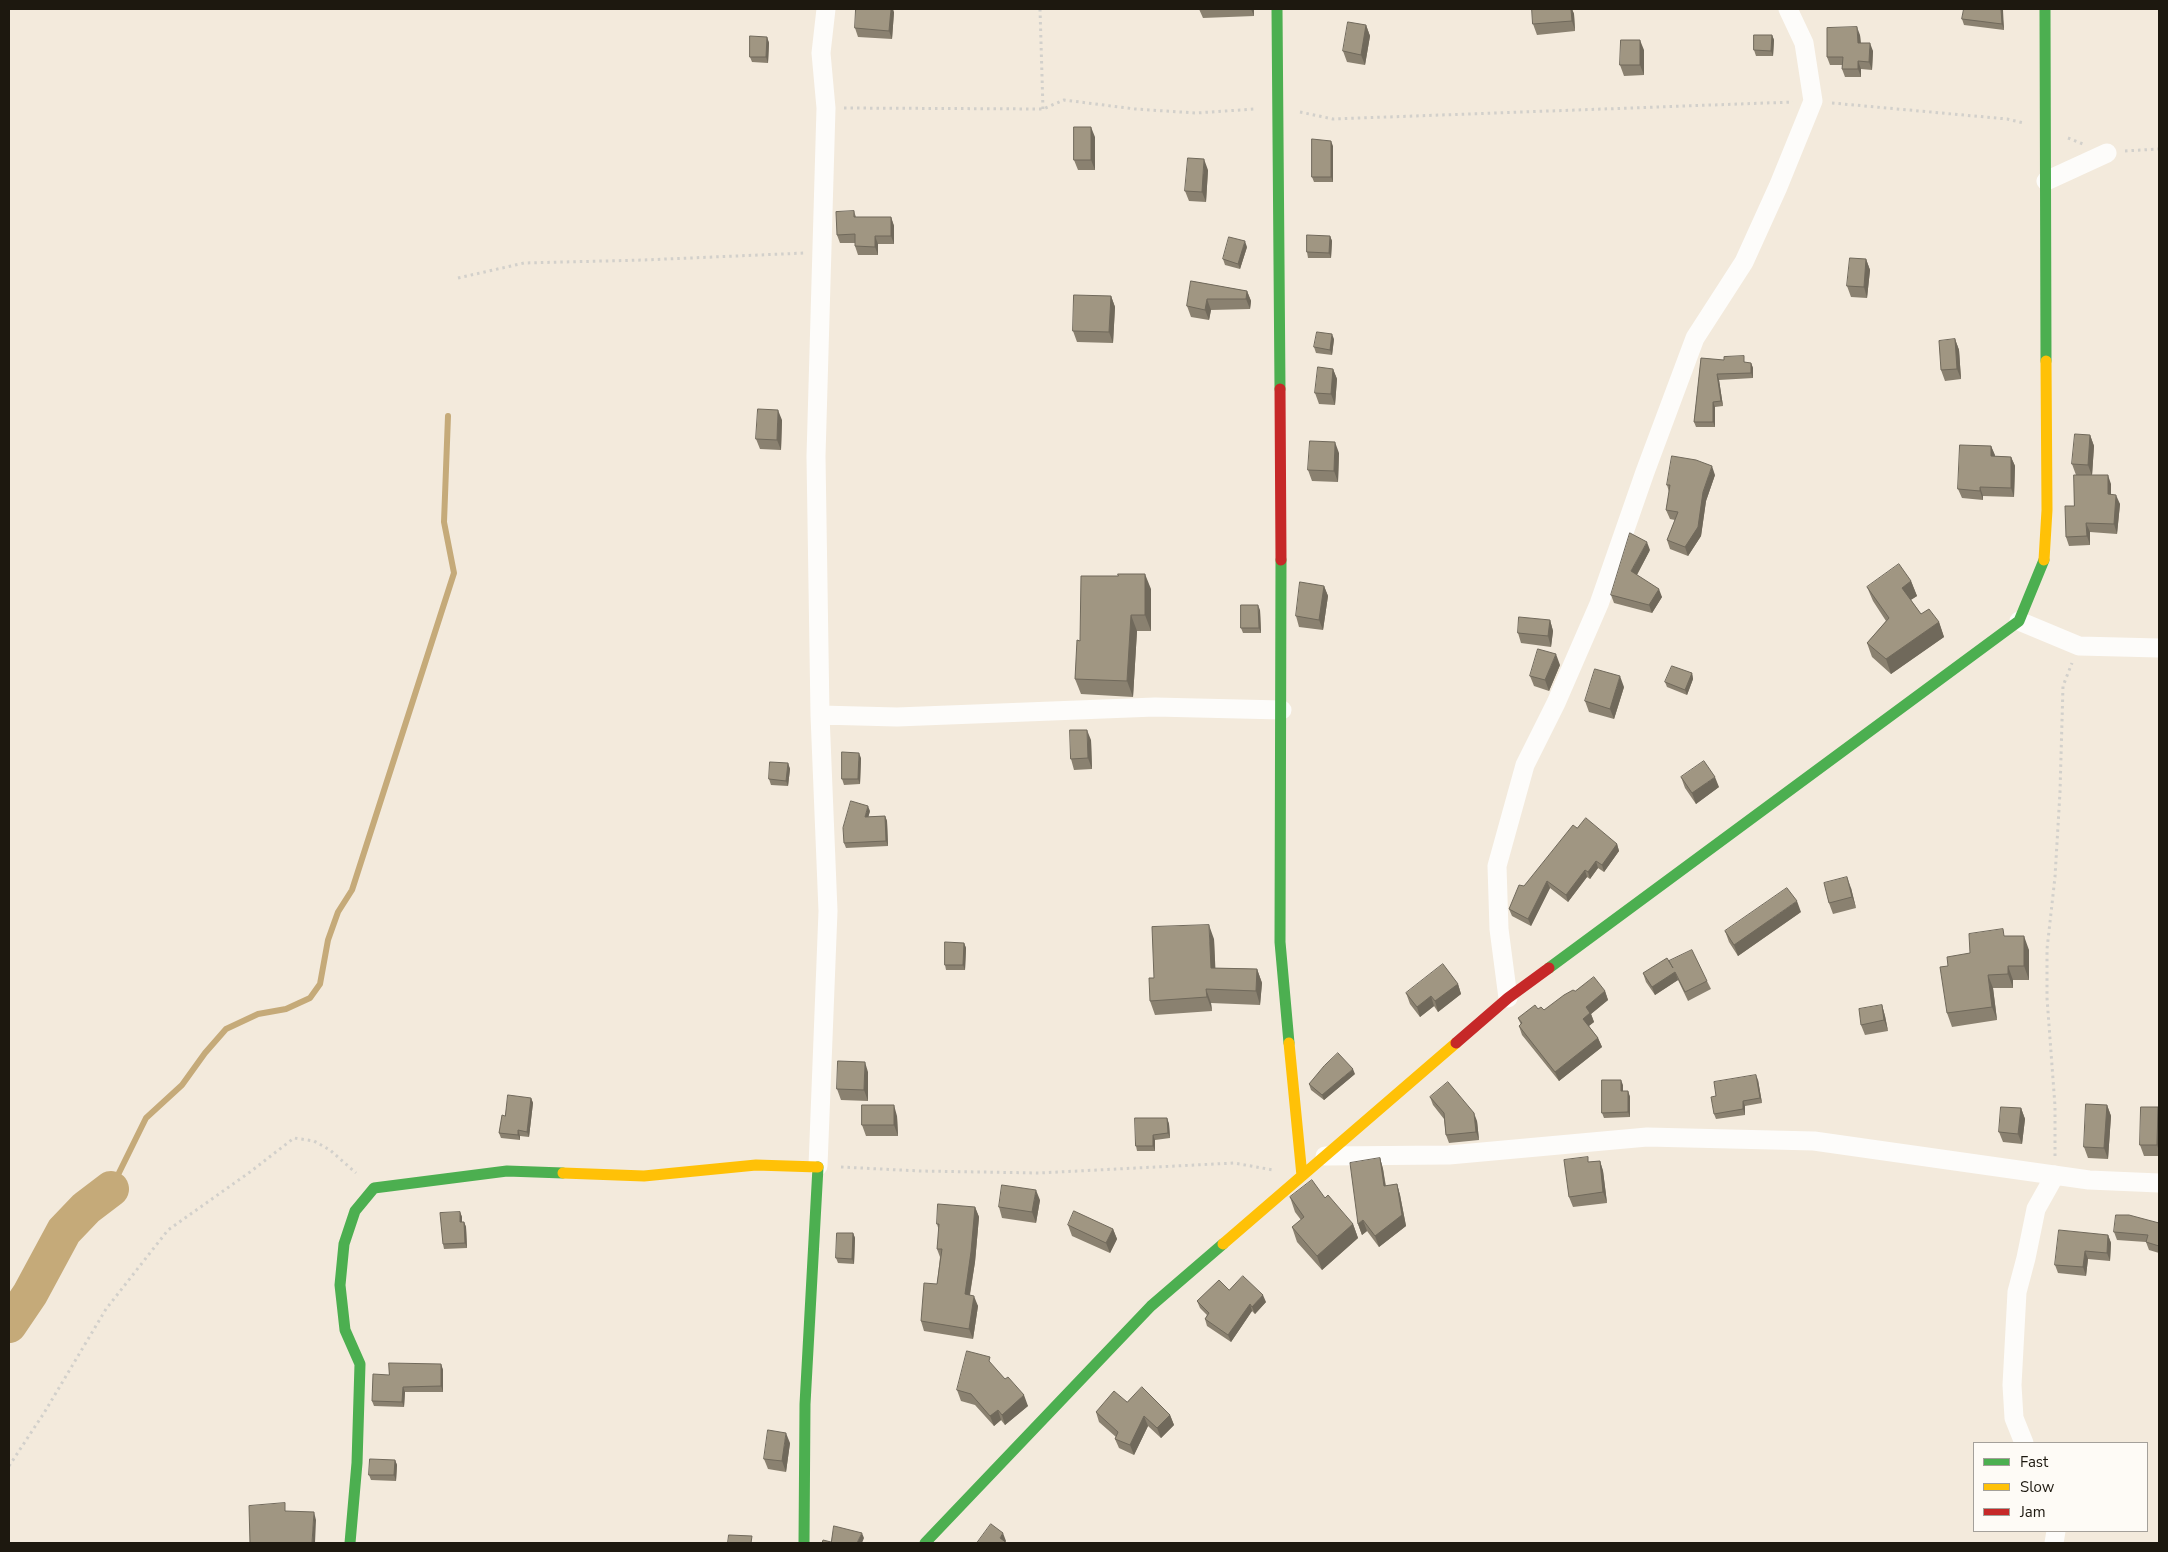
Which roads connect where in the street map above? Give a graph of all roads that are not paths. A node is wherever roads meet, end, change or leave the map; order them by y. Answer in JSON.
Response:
{"nodes":[{"id":1,"x":826,"y":9,"type":"edge"},
{"id":2,"x":1277,"y":9,"type":"edge"},
{"id":3,"x":1788,"y":9,"type":"edge"},
{"id":4,"x":2045,"y":9,"type":"edge"},
{"id":5,"x":2107,"y":153,"type":"dead end"},
{"id":6,"x":2046,"y":181,"type":"junction"},
{"id":7,"x":2019,"y":621,"type":"junction"},
{"id":8,"x":2159,"y":648,"type":"edge"},
{"id":9,"x":1282,"y":710,"type":"junction"},
{"id":10,"x":820,"y":715,"type":"junction"},
{"id":11,"x":1508,"y":998,"type":"junction"},
{"id":12,"x":1325,"y":1156,"type":"junction"},
{"id":13,"x":818,"y":1166,"type":"junction"},
{"id":14,"x":2055,"y":1174,"type":"junction"},
{"id":15,"x":1302,"y":1176,"type":"junction"},
{"id":16,"x":2159,"y":1183,"type":"edge"},
{"id":17,"x":2024,"y":1442,"type":"edge"},
{"id":18,"x":350,"y":1543,"type":"edge"},
{"id":19,"x":804,"y":1543,"type":"edge"},
{"id":20,"x":925,"y":1543,"type":"edge"}],
"edges":[{"from":1,"to":10,"type":"street"},
{"from":2,"to":9,"type":"street"},
{"from":3,"to":11,"type":"street"},
{"from":4,"to":6,"type":"street"},
{"from":5,"to":6,"type":"street"},
{"from":6,"to":7,"type":"street"},
{"from":7,"to":8,"type":"street"},
{"from":7,"to":11,"type":"street"},
{"from":9,"to":10,"type":"street"},
{"from":9,"to":15,"type":"street"},
{"from":10,"to":13,"type":"street"},
{"from":11,"to":12,"type":"street"},
{"from":12,"to":14,"type":"street"},
{"from":12,"to":15,"type":"street"},
{"from":13,"to":18,"type":"street"},
{"from":13,"to":19,"type":"street"},
{"from":14,"to":16,"type":"street"},
{"from":14,"to":17,"type":"street"},
{"from":15,"to":20,"type":"street"}]}
